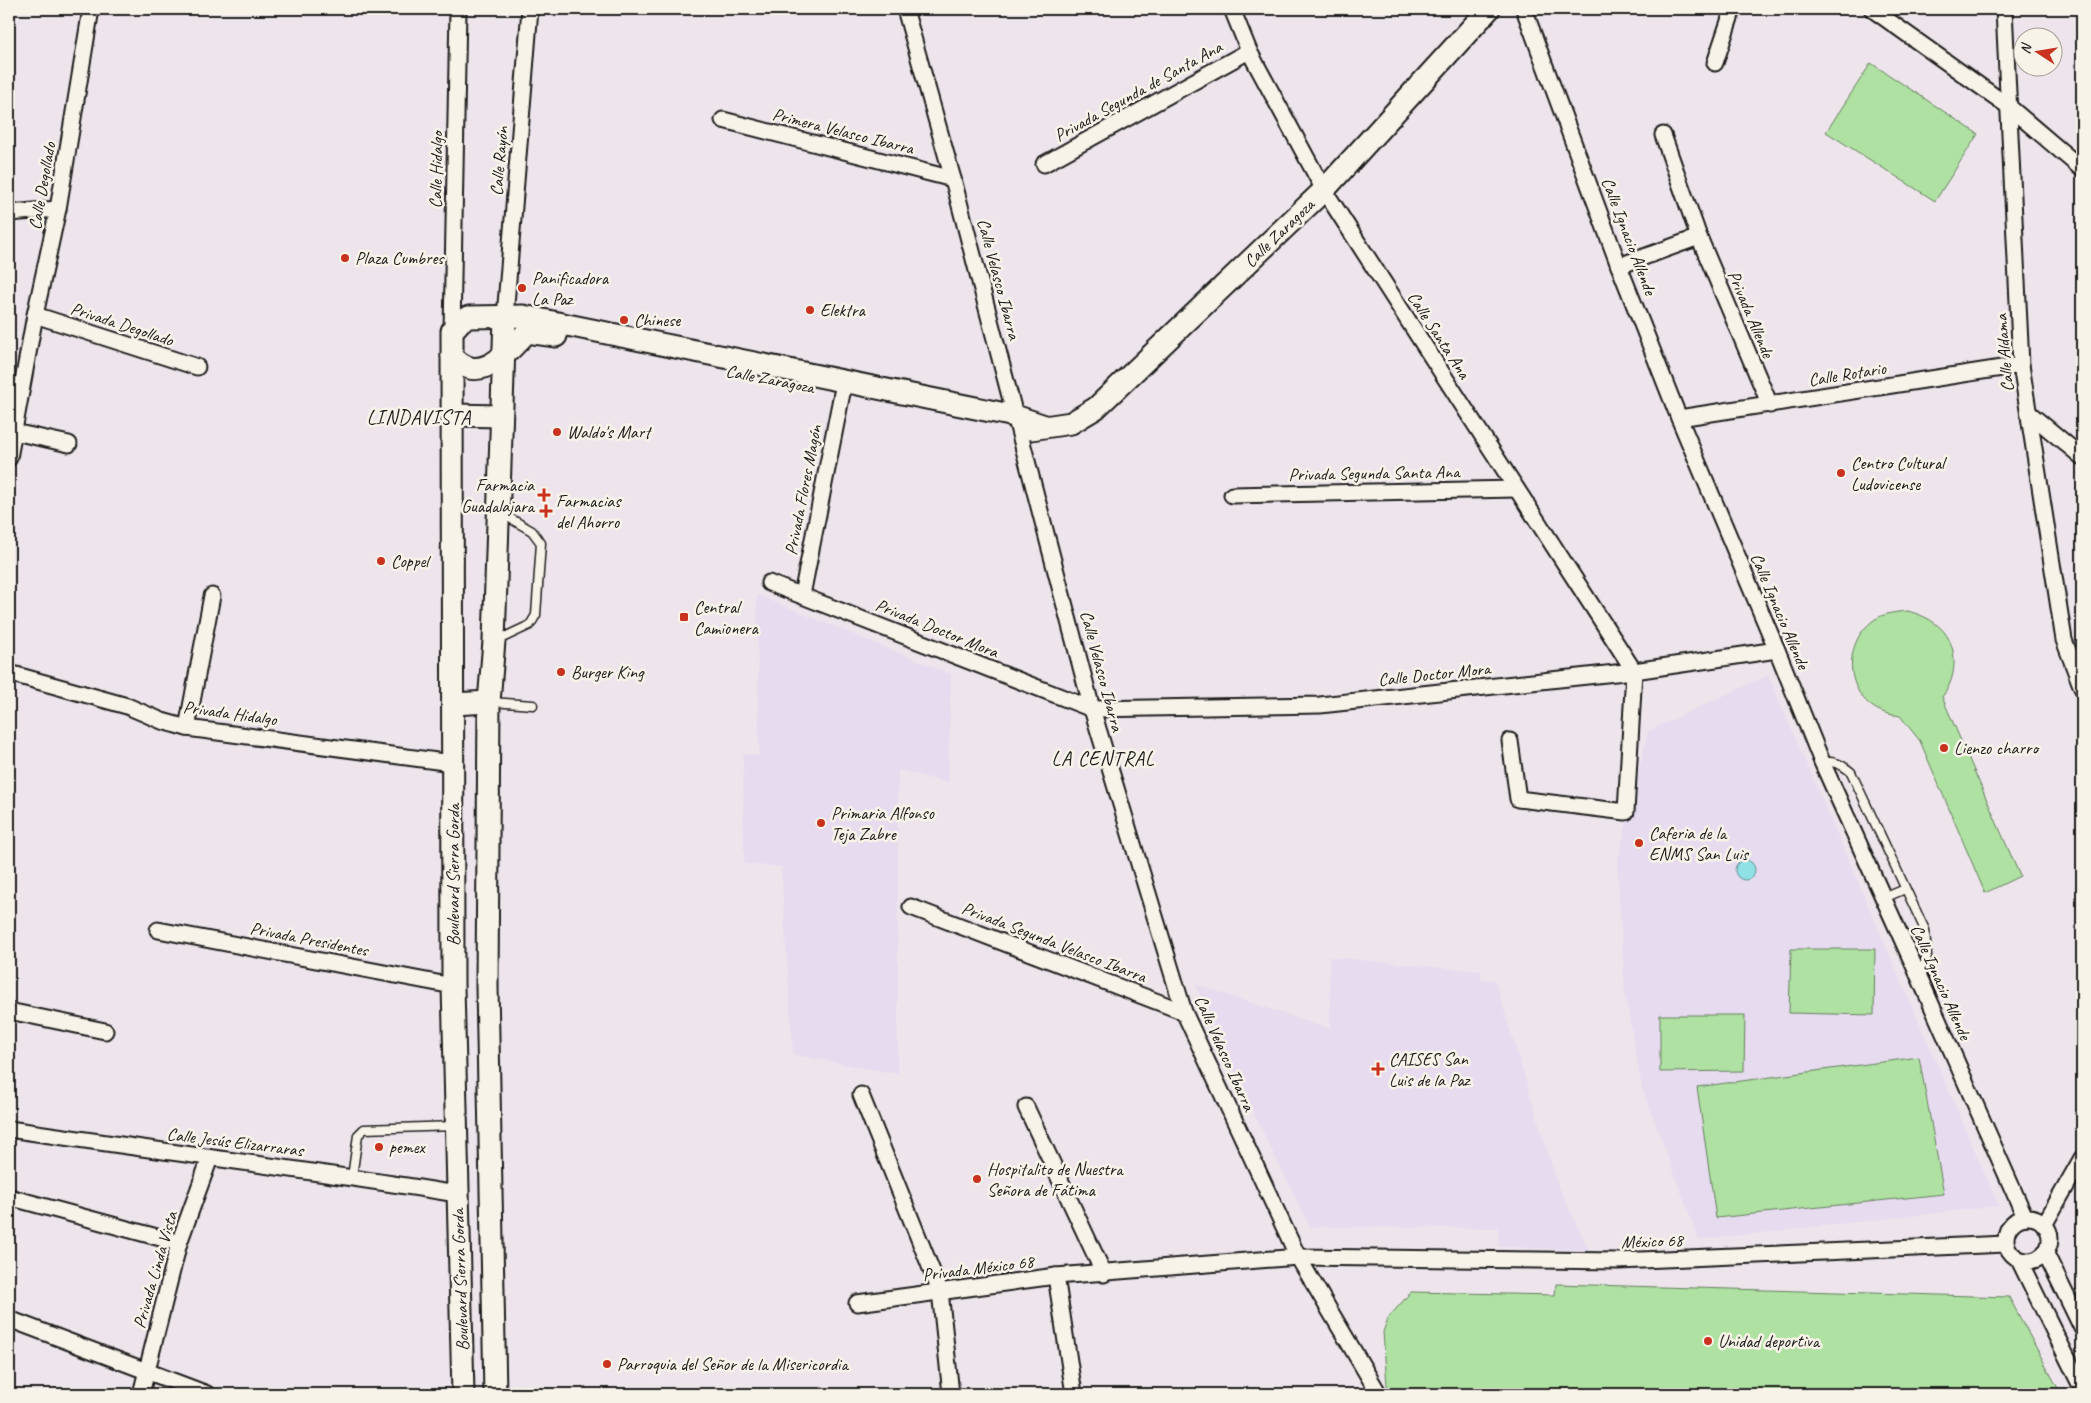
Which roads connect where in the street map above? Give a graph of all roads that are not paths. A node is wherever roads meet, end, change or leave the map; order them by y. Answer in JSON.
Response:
{"nodes":[{"id":1,"x":91,"y":9,"type":"edge"},
{"id":2,"x":458,"y":9,"type":"edge"},
{"id":3,"x":530,"y":9,"type":"edge"},
{"id":4,"x":905,"y":9,"type":"edge"},
{"id":5,"x":1232,"y":9,"type":"edge"},
{"id":6,"x":1489,"y":9,"type":"edge"},
{"id":7,"x":1524,"y":9,"type":"edge"},
{"id":8,"x":1733,"y":9,"type":"edge"},
{"id":9,"x":1872,"y":9,"type":"edge"},
{"id":10,"x":2004,"y":9,"type":"edge"},
{"id":11,"x":1250,"y":51,"type":"junction"},
{"id":12,"x":1715,"y":63,"type":"dead end"},
{"id":13,"x":2008,"y":106,"type":"junction"},
{"id":14,"x":723,"y":120,"type":"dead end"},
{"id":15,"x":1663,"y":135,"type":"dead end"},
{"id":16,"x":1044,"y":164,"type":"dead end"},
{"id":17,"x":2082,"y":169,"type":"edge"},
{"id":18,"x":954,"y":179,"type":"junction"},
{"id":19,"x":1324,"y":190,"type":"junction"},
{"id":20,"x":58,"y":209,"type":"junction"},
{"id":21,"x":9,"y":213,"type":"edge"},
{"id":22,"x":1698,"y":237,"type":"junction"},
{"id":23,"x":1619,"y":266,"type":"junction"},
{"id":24,"x":35,"y":315,"type":"junction"},
{"id":25,"x":505,"y":317,"type":"junction"},
{"id":26,"x":452,"y":331,"type":"junction"},
{"id":27,"x":452,"y":356,"type":"junction"},
{"id":28,"x":503,"y":357,"type":"junction"},
{"id":29,"x":2021,"y":365,"type":"junction"},
{"id":30,"x":198,"y":368,"type":"dead end"},
{"id":31,"x":842,"y":393,"type":"junction"},
{"id":32,"x":1770,"y":405,"type":"junction"},
{"id":33,"x":2029,"y":413,"type":"junction"},
{"id":34,"x":453,"y":415,"type":"junction"},
{"id":35,"x":500,"y":416,"type":"junction"},
{"id":36,"x":1679,"y":418,"type":"junction"},
{"id":37,"x":1017,"y":424,"type":"junction"},
{"id":38,"x":14,"y":432,"type":"junction"},
{"id":39,"x":69,"y":444,"type":"dead end"},
{"id":40,"x":2082,"y":457,"type":"edge"},
{"id":41,"x":9,"y":458,"type":"edge"},
{"id":42,"x":1516,"y":489,"type":"junction"},
{"id":43,"x":1232,"y":495,"type":"dead end"},
{"id":44,"x":498,"y":511,"type":"junction"},
{"id":45,"x":769,"y":582,"type":"dead end"},
{"id":46,"x":802,"y":595,"type":"junction"},
{"id":47,"x":212,"y":596,"type":"dead end"},
{"id":48,"x":2064,"y":640,"type":"junction"},
{"id":49,"x":494,"y":641,"type":"junction"},
{"id":50,"x":1777,"y":650,"type":"junction"},
{"id":51,"x":2082,"y":653,"type":"edge"},
{"id":52,"x":1634,"y":671,"type":"junction"},
{"id":53,"x":9,"y":673,"type":"edge"},
{"id":54,"x":2082,"y":688,"type":"edge"},
{"id":55,"x":489,"y":702,"type":"junction"},
{"id":56,"x":453,"y":704,"type":"junction"},
{"id":57,"x":534,"y":705,"type":"dead end"},
{"id":58,"x":1092,"y":709,"type":"junction"},
{"id":59,"x":187,"y":728,"type":"junction"},
{"id":60,"x":1510,"y":741,"type":"dead end"},
{"id":61,"x":1822,"y":762,"type":"junction"},
{"id":62,"x":452,"y":763,"type":"junction"},
{"id":63,"x":1904,"y":889,"type":"junction"},
{"id":64,"x":1884,"y":898,"type":"junction"},
{"id":65,"x":911,"y":908,"type":"dead end"},
{"id":66,"x":158,"y":930,"type":"dead end"},
{"id":67,"x":1920,"y":980,"type":"junction"},
{"id":68,"x":453,"y":986,"type":"junction"},
{"id":69,"x":9,"y":1011,"type":"edge"},
{"id":70,"x":1184,"y":1012,"type":"junction"},
{"id":71,"x":105,"y":1031,"type":"dead end"},
{"id":72,"x":861,"y":1095,"type":"dead end"},
{"id":73,"x":1026,"y":1107,"type":"dead end"},
{"id":74,"x":457,"y":1126,"type":"junction"},
{"id":75,"x":9,"y":1129,"type":"edge"},
{"id":76,"x":210,"y":1158,"type":"junction"},
{"id":77,"x":2082,"y":1158,"type":"edge"},
{"id":78,"x":352,"y":1177,"type":"junction"},
{"id":79,"x":457,"y":1194,"type":"junction"},
{"id":80,"x":9,"y":1197,"type":"edge"},
{"id":81,"x":2025,"y":1217,"type":"junction"},
{"id":82,"x":2044,"y":1224,"type":"junction"},
{"id":83,"x":180,"y":1243,"type":"junction"},
{"id":84,"x":2006,"y":1244,"type":"junction"},
{"id":85,"x":2045,"y":1252,"type":"junction"},
{"id":86,"x":1298,"y":1257,"type":"junction"},
{"id":87,"x":2019,"y":1260,"type":"junction"},
{"id":88,"x":1104,"y":1274,"type":"junction"},
{"id":89,"x":1056,"y":1276,"type":"junction"},
{"id":90,"x":940,"y":1291,"type":"junction"},
{"id":91,"x":857,"y":1303,"type":"dead end"},
{"id":92,"x":9,"y":1319,"type":"edge"},
{"id":93,"x":2082,"y":1328,"type":"edge"},
{"id":94,"x":146,"y":1372,"type":"junction"},
{"id":95,"x":2082,"y":1388,"type":"edge"},
{"id":96,"x":140,"y":1394,"type":"edge"},
{"id":97,"x":207,"y":1394,"type":"edge"},
{"id":98,"x":463,"y":1394,"type":"edge"},
{"id":99,"x":495,"y":1394,"type":"edge"},
{"id":100,"x":951,"y":1394,"type":"edge"},
{"id":101,"x":1074,"y":1394,"type":"edge"},
{"id":102,"x":1379,"y":1394,"type":"edge"}],
"edges":[{"from":1,"to":20,"type":"street","name":"Calle Degollado"},
{"from":2,"to":26,"type":"street","name":"Calle Hidalgo"},
{"from":3,"to":25,"type":"street","name":"Calle Rayón"},
{"from":4,"to":18,"type":"street","name":"Calle Velasco Ibarra"},
{"from":5,"to":11,"type":"street","name":"Calle Santa Ana"},
{"from":6,"to":19,"type":"main road","name":"Calle Zaragoza"},
{"from":7,"to":23,"type":"street","name":"Calle Ignacio Allende"},
{"from":8,"to":12,"type":"street"},
{"from":9,"to":13,"type":"street"},
{"from":10,"to":13,"type":"street","name":"Calle Aldama"},
{"from":11,"to":16,"type":"street","name":"Privada Segunda de Santa Ana"},
{"from":11,"to":19,"type":"street","name":"Calle Santa Ana"},
{"from":13,"to":17,"type":"street"},
{"from":13,"to":29,"type":"street","name":"Calle Aldama"},
{"from":14,"to":18,"type":"street","name":"Primera Velasco Ibarra"},
{"from":15,"to":22,"type":"street","name":"Privada Allende"},
{"from":18,"to":37,"type":"street","name":"Calle Velasco Ibarra"},
{"from":19,"to":37,"type":"main road","name":"Calle Zaragoza"},
{"from":19,"to":42,"type":"street","name":"Calle Santa Ana"},
{"from":20,"to":21,"type":"street"},
{"from":20,"to":24,"type":"street","name":"Calle Degollado"},
{"from":22,"to":23,"type":"street"},
{"from":22,"to":32,"type":"street","name":"Privada Allende"},
{"from":23,"to":36,"type":"street","name":"Calle Ignacio Allende"},
{"from":24,"to":30,"type":"street","name":"Privada Degollado"},
{"from":24,"to":38,"type":"street","name":"Calle Degollado"},
{"from":25,"to":26,"type":"main road"},
{"from":25,"to":28,"type":"main road","name":"Boulevard Sierra Gorda"},
{"from":25,"to":37,"type":"main road","name":"Calle Zaragoza"},
{"from":26,"to":27,"type":"main road","name":"Boulevard Sierra Gorda"},
{"from":27,"to":28,"type":"main road"},
{"from":27,"to":34,"type":"main road","name":"Boulevard Sierra Gorda"},
{"from":28,"to":31,"type":"main road","name":"Calle Zaragoza"},
{"from":28,"to":35,"type":"main road","name":"Boulevard Sierra Gorda"},
{"from":29,"to":32,"type":"street","name":"Calle Rotario"},
{"from":29,"to":33,"type":"street","name":"Calle Aldama"},
{"from":31,"to":37,"type":"main road","name":"Calle Zaragoza"},
{"from":31,"to":46,"type":"street","name":"Privada Flores Magón"},
{"from":32,"to":36,"type":"street","name":"Calle Rotario"},
{"from":33,"to":40,"type":"street"},
{"from":33,"to":48,"type":"street","name":"Calle Aldama"},
{"from":34,"to":35,"type":"main road"},
{"from":34,"to":56,"type":"main road","name":"Boulevard Sierra Gorda"},
{"from":35,"to":44,"type":"main road","name":"Boulevard Sierra Gorda"},
{"from":36,"to":50,"type":"street","name":"Calle Ignacio Allende"},
{"from":37,"to":58,"type":"street","name":"Calle Velasco Ibarra"},
{"from":38,"to":39,"type":"street"},
{"from":38,"to":41,"type":"street","name":"Calle Degollado"},
{"from":42,"to":43,"type":"street","name":"Privada Segunda Santa Ana"},
{"from":42,"to":52,"type":"street","name":"Calle Santa Ana"},
{"from":44,"to":49,"type":"main road","name":"Boulevard Sierra Gorda"},
{"from":44,"to":49,"type":"lane"},
{"from":45,"to":46,"type":"street","name":"Privada Doctor Mora"},
{"from":46,"to":58,"type":"street","name":"Privada Doctor Mora"},
{"from":47,"to":59,"type":"street"},
{"from":48,"to":51,"type":"street"},
{"from":48,"to":54,"type":"street","name":"Calle Aldama"},
{"from":49,"to":55,"type":"main road","name":"Boulevard Sierra Gorda"},
{"from":50,"to":52,"type":"street","name":"Calle Doctor Mora"},
{"from":50,"to":61,"type":"street","name":"Calle Ignacio Allende"},
{"from":52,"to":58,"type":"street","name":"Calle Doctor Mora"},
{"from":52,"to":60,"type":"street"},
{"from":53,"to":59,"type":"street","name":"Privada Hidalgo"},
{"from":55,"to":56,"type":"main road"},
{"from":55,"to":57,"type":"lane"},
{"from":55,"to":99,"type":"main road","name":"Boulevard Sierra Gorda"},
{"from":56,"to":62,"type":"main road","name":"Boulevard Sierra Gorda"},
{"from":58,"to":70,"type":"street","name":"Calle Velasco Ibarra"},
{"from":59,"to":62,"type":"street","name":"Privada Hidalgo"},
{"from":61,"to":63,"type":"lane"},
{"from":61,"to":64,"type":"street","name":"Calle Ignacio Allende"},
{"from":62,"to":68,"type":"main road","name":"Boulevard Sierra Gorda"},
{"from":63,"to":64,"type":"lane"},
{"from":63,"to":67,"type":"lane"},
{"from":64,"to":67,"type":"street","name":"Calle Ignacio Allende"},
{"from":65,"to":70,"type":"street","name":"Privada Segunda Velasco Ibarra"},
{"from":66,"to":68,"type":"street","name":"Privada Presidentes"},
{"from":67,"to":81,"type":"street","name":"Calle Ignacio Allende"},
{"from":68,"to":74,"type":"main road","name":"Boulevard Sierra Gorda"},
{"from":69,"to":71,"type":"street"},
{"from":70,"to":86,"type":"street","name":"Calle Velasco Ibarra"},
{"from":72,"to":90,"type":"street"},
{"from":73,"to":88,"type":"street"},
{"from":74,"to":78,"type":"lane"},
{"from":74,"to":79,"type":"main road","name":"Boulevard Sierra Gorda"},
{"from":75,"to":76,"type":"street","name":"Calle Jesús Elizarraras"},
{"from":76,"to":78,"type":"street","name":"Calle Jesús Elizarraras"},
{"from":76,"to":83,"type":"street","name":"Privada Linda Vista"},
{"from":77,"to":82,"type":"street"},
{"from":78,"to":79,"type":"street","name":"Calle Jesús Elizarraras"},
{"from":79,"to":98,"type":"main road","name":"Boulevard Sierra Gorda"},
{"from":80,"to":83,"type":"street"},
{"from":81,"to":82,"type":"street"},
{"from":81,"to":84,"type":"street"},
{"from":82,"to":85,"type":"street"},
{"from":83,"to":94,"type":"street","name":"Privada Linda Vista"},
{"from":84,"to":86,"type":"street","name":"México 68"},
{"from":84,"to":87,"type":"street"},
{"from":85,"to":87,"type":"street"},
{"from":85,"to":93,"type":"street"},
{"from":86,"to":88,"type":"street","name":"Privada México 68"},
{"from":86,"to":102,"type":"street","name":"Calle Velasco Ibarra"},
{"from":87,"to":95,"type":"street"},
{"from":88,"to":89,"type":"street","name":"Privada México 68"},
{"from":89,"to":90,"type":"street","name":"Privada México 68"},
{"from":89,"to":101,"type":"street"},
{"from":90,"to":91,"type":"street","name":"Privada México 68"},
{"from":90,"to":100,"type":"street"},
{"from":92,"to":94,"type":"street"},
{"from":94,"to":96,"type":"street","name":"Privada Linda Vista"},
{"from":94,"to":97,"type":"street"}]}
